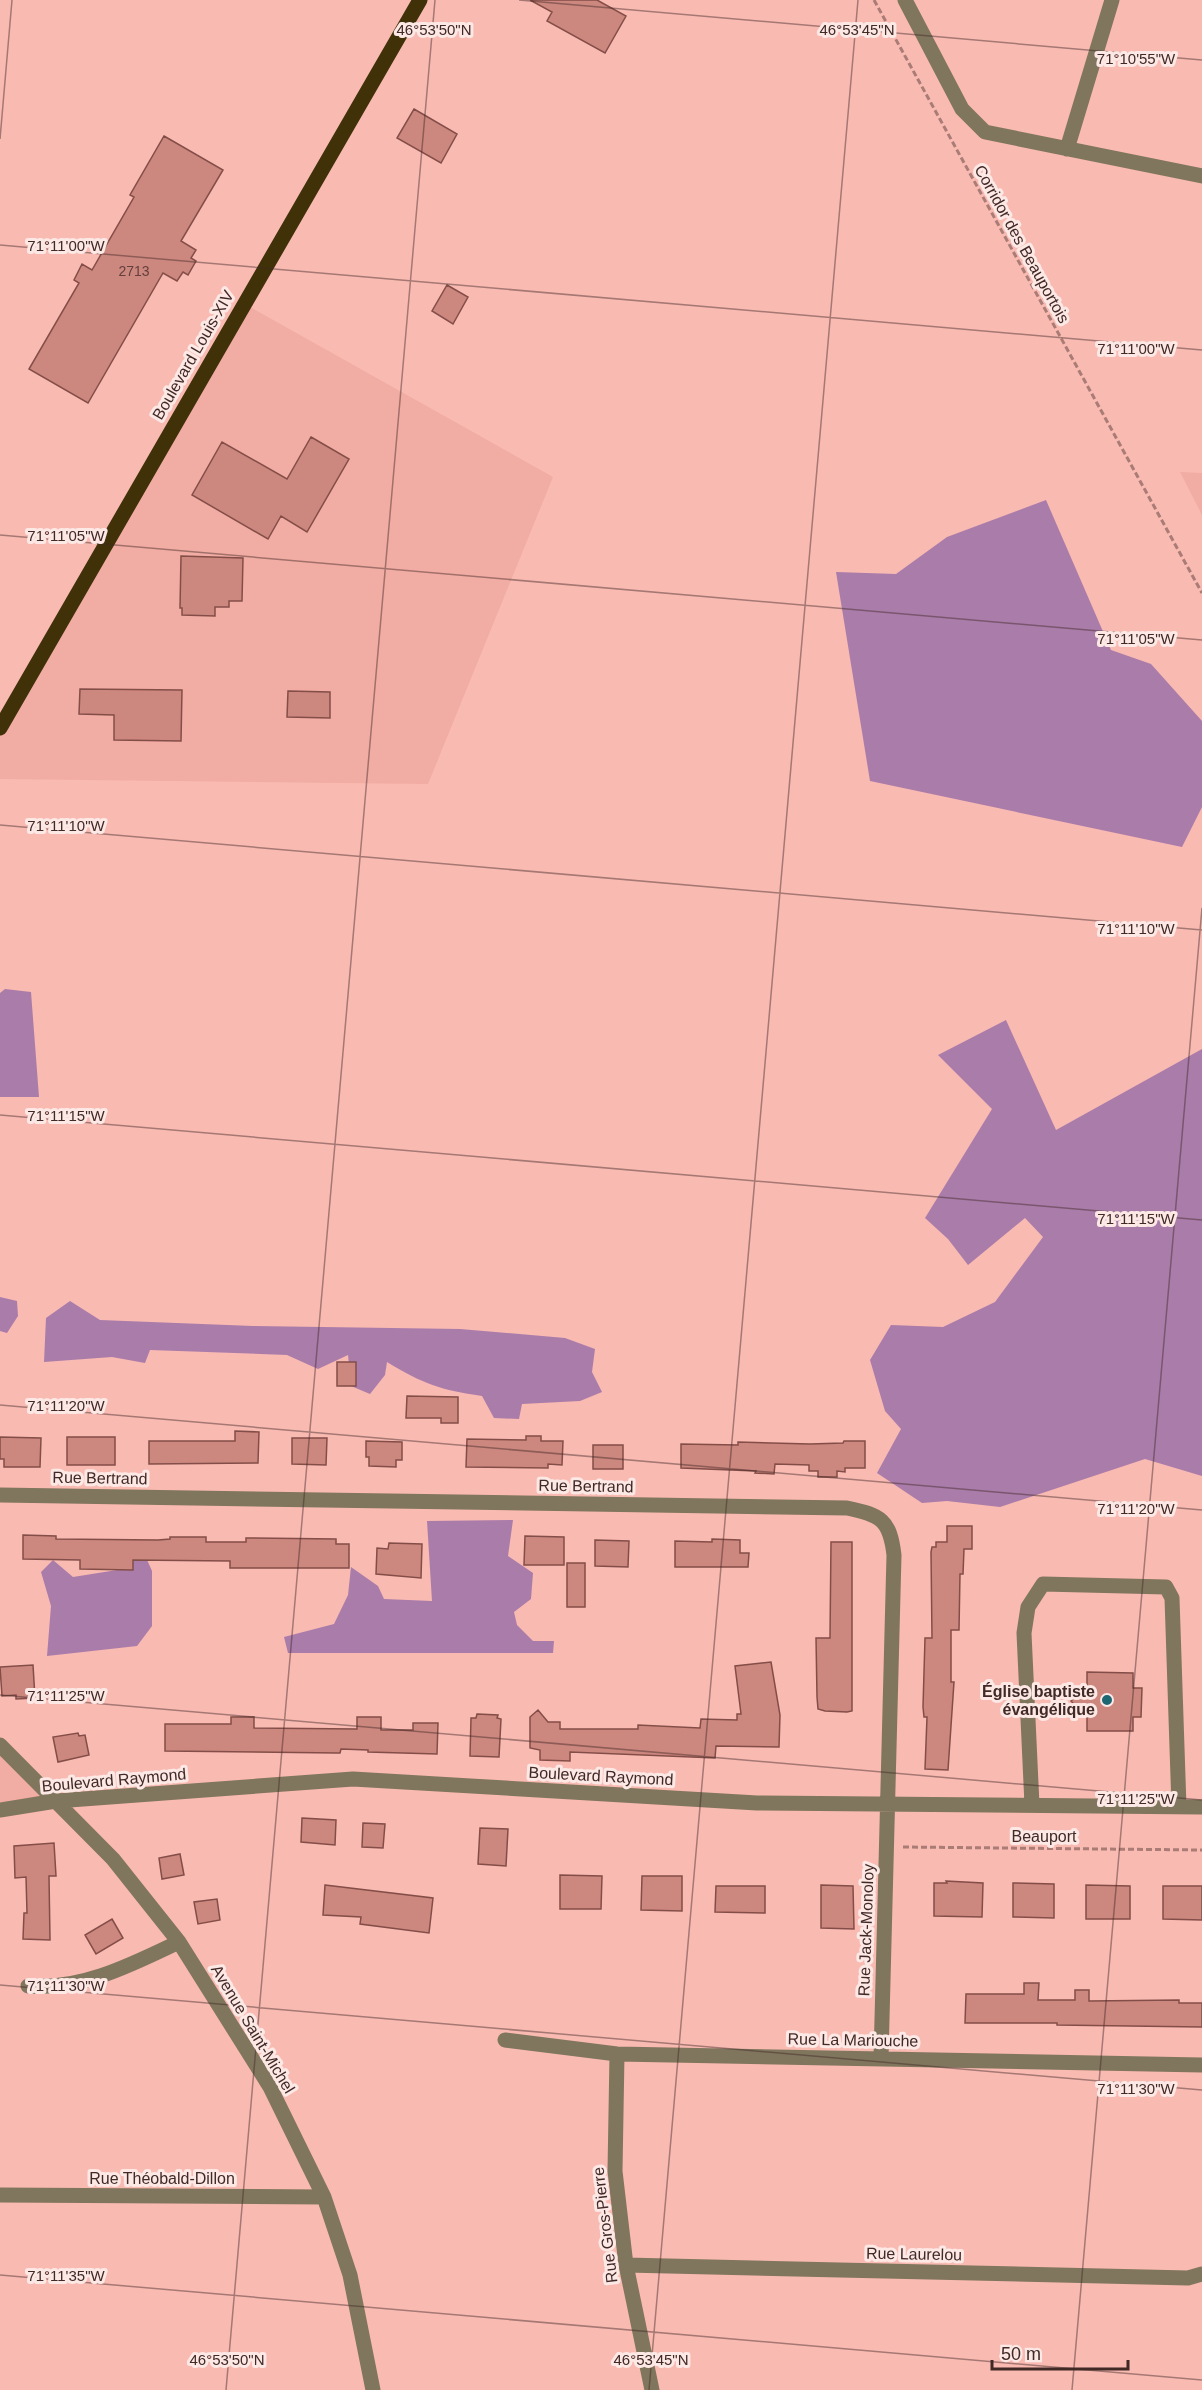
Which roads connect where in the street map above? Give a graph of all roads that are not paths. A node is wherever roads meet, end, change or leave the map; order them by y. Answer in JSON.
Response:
{"nodes":[{"id":1,"x":420,"y":0,"type":"edge"},
{"id":2,"x":905,"y":0,"type":"edge"},
{"id":3,"x":1112,"y":0,"type":"edge"},
{"id":4,"x":1067,"y":149,"type":"junction"},
{"id":5,"x":1202,"y":176,"type":"edge"},
{"id":6,"x":0,"y":728,"type":"edge"},
{"id":7,"x":0,"y":1495,"type":"edge"},
{"id":8,"x":1,"y":1748,"type":"edge"},
{"id":9,"x":56,"y":1801,"type":"junction"},
{"id":10,"x":888,"y":1803,"type":"junction"},
{"id":11,"x":1032,"y":1805,"type":"junction"},
{"id":12,"x":1179,"y":1807,"type":"junction"},
{"id":13,"x":1202,"y":1807,"type":"edge"},
{"id":14,"x":0,"y":1810,"type":"edge"},
{"id":15,"x":179,"y":1942,"type":"junction"},
{"id":16,"x":28,"y":1986,"type":"dead end"},
{"id":17,"x":505,"y":2040,"type":"dead end"},
{"id":18,"x":616,"y":2054,"type":"junction"},
{"id":19,"x":881,"y":2058,"type":"junction"},
{"id":20,"x":1202,"y":2066,"type":"edge"},
{"id":21,"x":0,"y":2195,"type":"edge"},
{"id":22,"x":324,"y":2197,"type":"junction"},
{"id":23,"x":626,"y":2265,"type":"junction"},
{"id":24,"x":1202,"y":2274,"type":"edge"},
{"id":25,"x":373,"y":2390,"type":"edge"},
{"id":26,"x":652,"y":2390,"type":"edge"}],
"edges":[{"from":1,"to":6,"type":"main road","name":"Boulevard Louis-XIV"},
{"from":2,"to":4,"type":"street"},
{"from":3,"to":4,"type":"street"},
{"from":4,"to":5,"type":"street"},
{"from":7,"to":10,"type":"street","name":"Rue Bertrand"},
{"from":8,"to":9,"type":"street","name":"Avenue Saint-Michel"},
{"from":9,"to":10,"type":"street","name":"Boulevard Raymond"},
{"from":9,"to":14,"type":"street","name":"Boulevard Raymond"},
{"from":9,"to":15,"type":"street","name":"Avenue Saint-Michel"},
{"from":10,"to":11,"type":"street","name":"Boulevard Raymond"},
{"from":10,"to":19,"type":"street","name":"Rue Jack-Monoloy"},
{"from":11,"to":12,"type":"street","name":"Boulevard Raymond"},
{"from":11,"to":12,"type":"street"},
{"from":12,"to":13,"type":"street","name":"Boulevard Raymond"},
{"from":15,"to":16,"type":"street"},
{"from":15,"to":22,"type":"street","name":"Avenue Saint-Michel"},
{"from":17,"to":18,"type":"street","name":"Rue La Mariouche"},
{"from":18,"to":19,"type":"street","name":"Rue La Mariouche"},
{"from":18,"to":23,"type":"street","name":"Rue Gros-Pierre"},
{"from":19,"to":20,"type":"street","name":"Rue La Mariouche"},
{"from":21,"to":22,"type":"street","name":"Rue Théobald-Dillon"},
{"from":22,"to":25,"type":"street","name":"Avenue Saint-Michel"},
{"from":23,"to":24,"type":"street","name":"Rue Laurelou"},
{"from":23,"to":26,"type":"street","name":"Rue Gros-Pierre"}]}
